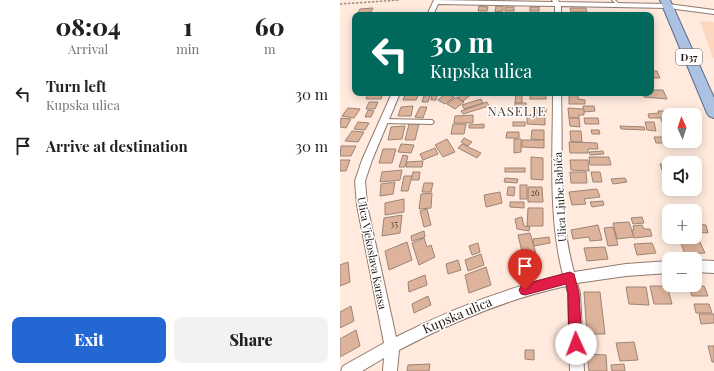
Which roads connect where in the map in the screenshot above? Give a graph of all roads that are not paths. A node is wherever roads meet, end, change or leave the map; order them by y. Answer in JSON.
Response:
{"nodes":[{"id":1,"x":613,"y":0,"type":"edge"},
{"id":2,"x":436,"y":1,"type":"edge"},
{"id":3,"x":556,"y":2,"type":"edge"},
{"id":4,"x":666,"y":3,"type":"edge"},
{"id":5,"x":619,"y":5,"type":"junction"},
{"id":6,"x":431,"y":12,"type":"edge"},
{"id":7,"x":558,"y":12,"type":"edge"},
{"id":8,"x":714,"y":12,"type":"edge"},
{"id":9,"x":395,"y":96,"type":"edge"},
{"id":10,"x":558,"y":96,"type":"edge"},
{"id":11,"x":714,"y":113,"type":"edge"},
{"id":12,"x":384,"y":121,"type":"junction"},
{"id":13,"x":432,"y":122,"type":"dead end"},
{"id":14,"x":662,"y":266,"type":"edge"},
{"id":15,"x":702,"y":266,"type":"edge"},
{"id":16,"x":714,"y":267,"type":"edge"},
{"id":17,"x":570,"y":278,"type":"junction"},
{"id":18,"x":390,"y":345,"type":"junction"},
{"id":19,"x":348,"y":371,"type":"edge"},
{"id":20,"x":390,"y":371,"type":"edge"},
{"id":21,"x":577,"y":371,"type":"edge"}],
"edges":[{"from":1,"to":5,"type":"lane"},
{"from":2,"to":3,"type":"street"},
{"from":2,"to":6,"type":"street"},
{"from":3,"to":5,"type":"street"},
{"from":3,"to":7,"type":"street"},
{"from":4,"to":5,"type":"street"},
{"from":4,"to":8,"type":"street"},
{"from":4,"to":11,"type":"main road","number":"D37"},
{"from":9,"to":12,"type":"street","name":"Ulica Vjekoslava Karasa"},
{"from":10,"to":17,"type":"street","name":"Ulica Ljube Babića"},
{"from":12,"to":13,"type":"lane"},
{"from":12,"to":18,"type":"street","name":"Ulica Vjekoslava Karasa"},
{"from":14,"to":17,"type":"street","name":"Kupska ulica"},
{"from":15,"to":16,"type":"street"},
{"from":17,"to":18,"type":"street","name":"Kupska ulica"},
{"from":17,"to":21,"type":"street","name":"Ulica Ljube Babića"},
{"from":18,"to":19,"type":"street","name":"Kupska ulica"},
{"from":18,"to":20,"type":"street","name":"Ulica Vjekoslava Karasa"}]}
